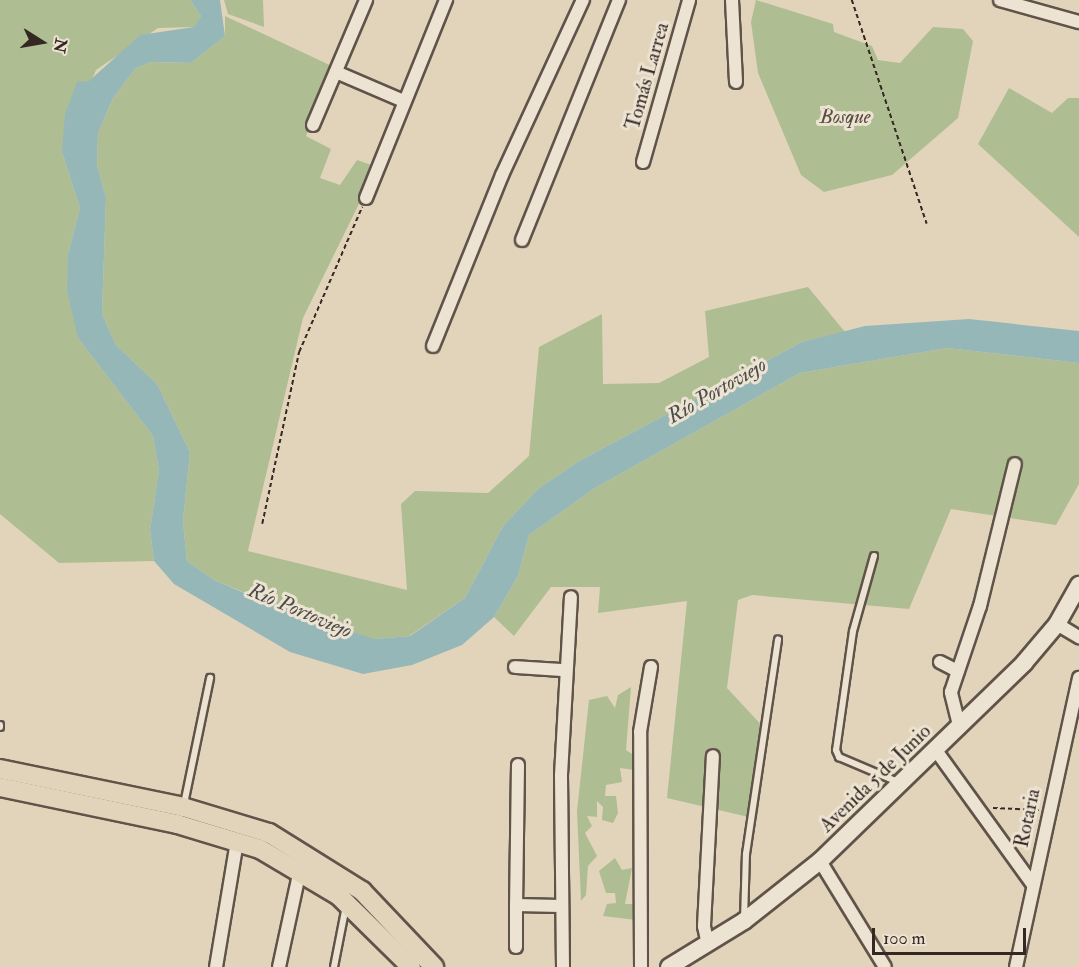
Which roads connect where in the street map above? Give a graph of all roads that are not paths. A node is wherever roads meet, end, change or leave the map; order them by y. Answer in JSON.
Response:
{"nodes":[{"id":1,"x":366,"y":0,"type":"edge"},
{"id":2,"x":446,"y":0,"type":"edge"},
{"id":3,"x":583,"y":0,"type":"edge"},
{"id":4,"x":619,"y":0,"type":"edge"},
{"id":5,"x":689,"y":0,"type":"edge"},
{"id":6,"x":732,"y":0,"type":"edge"},
{"id":7,"x":1000,"y":0,"type":"edge"},
{"id":8,"x":1079,"y":22,"type":"edge"},
{"id":9,"x":336,"y":72,"type":"junction"},
{"id":10,"x":736,"y":82,"type":"dead end"},
{"id":11,"x":401,"y":100,"type":"junction"},
{"id":12,"x":313,"y":125,"type":"dead end"},
{"id":13,"x":643,"y":162,"type":"dead end"},
{"id":14,"x":366,"y":198,"type":"road end"},
{"id":15,"x":522,"y":240,"type":"dead end"},
{"id":16,"x":433,"y":346,"type":"dead end"},
{"id":17,"x":1015,"y":464,"type":"dead end"},
{"id":18,"x":874,"y":556,"type":"dead end"},
{"id":19,"x":1079,"y":585,"type":"edge"},
{"id":20,"x":571,"y":597,"type":"dead end"},
{"id":21,"x":1057,"y":624,"type":"junction"},
{"id":22,"x":1079,"y":637,"type":"edge"},
{"id":23,"x":778,"y":639,"type":"dead end"},
{"id":24,"x":940,"y":662,"type":"dead end"},
{"id":25,"x":515,"y":667,"type":"dead end"},
{"id":26,"x":651,"y":667,"type":"dead end"},
{"id":27,"x":563,"y":670,"type":"junction"},
{"id":28,"x":958,"y":671,"type":"junction"},
{"id":29,"x":210,"y":678,"type":"dead end"},
{"id":30,"x":1079,"y":678,"type":"edge"},
{"id":31,"x":959,"y":725,"type":"junction"},
{"id":32,"x":935,"y":749,"type":"junction"},
{"id":33,"x":713,"y":756,"type":"dead end"},
{"id":34,"x":518,"y":765,"type":"dead end"},
{"id":35,"x":0,"y":769,"type":"edge"},
{"id":36,"x":900,"y":783,"type":"junction"},
{"id":37,"x":0,"y":788,"type":"edge"},
{"id":38,"x":183,"y":807,"type":"junction"},
{"id":39,"x":237,"y":841,"type":"junction"},
{"id":40,"x":820,"y":861,"type":"junction"},
{"id":41,"x":300,"y":870,"type":"junction"},
{"id":42,"x":1033,"y":885,"type":"junction"},
{"id":43,"x":346,"y":902,"type":"junction"},
{"id":44,"x":516,"y":905,"type":"junction"},
{"id":45,"x":560,"y":906,"type":"junction"},
{"id":46,"x":744,"y":921,"type":"junction"},
{"id":47,"x":708,"y":944,"type":"junction"},
{"id":48,"x":516,"y":947,"type":"dead end"},
{"id":49,"x":216,"y":967,"type":"edge"},
{"id":50,"x":279,"y":967,"type":"edge"},
{"id":51,"x":334,"y":967,"type":"edge"},
{"id":52,"x":411,"y":967,"type":"edge"},
{"id":53,"x":434,"y":967,"type":"edge"},
{"id":54,"x":563,"y":967,"type":"edge"},
{"id":55,"x":641,"y":967,"type":"edge"},
{"id":56,"x":669,"y":967,"type":"edge"},
{"id":57,"x":885,"y":967,"type":"edge"},
{"id":58,"x":1016,"y":967,"type":"edge"}],
"edges":[{"from":1,"to":9,"type":"street"},
{"from":2,"to":11,"type":"street"},
{"from":3,"to":16,"type":"street"},
{"from":4,"to":15,"type":"street"},
{"from":5,"to":13,"type":"street","name":"Tomás Larrea"},
{"from":6,"to":10,"type":"street"},
{"from":7,"to":8,"type":"street"},
{"from":9,"to":11,"type":"street"},
{"from":9,"to":12,"type":"street"},
{"from":11,"to":14,"type":"street"},
{"from":17,"to":28,"type":"street"},
{"from":18,"to":36,"type":"lane"},
{"from":19,"to":21,"type":"street","name":"Avenida 5 de Junio"},
{"from":20,"to":27,"type":"street"},
{"from":21,"to":22,"type":"street"},
{"from":21,"to":31,"type":"street","name":"Avenida 5 de Junio"},
{"from":23,"to":46,"type":"lane"},
{"from":24,"to":28,"type":"street"},
{"from":25,"to":27,"type":"street"},
{"from":26,"to":55,"type":"street"},
{"from":27,"to":45,"type":"street"},
{"from":28,"to":31,"type":"street"},
{"from":29,"to":38,"type":"lane"},
{"from":30,"to":42,"type":"street","name":"Rotaria"},
{"from":31,"to":32,"type":"street","name":"Avenida 5 de Junio"},
{"from":32,"to":36,"type":"street","name":"Avenida 5 de Junio"},
{"from":32,"to":42,"type":"street"},
{"from":33,"to":47,"type":"street"},
{"from":34,"to":44,"type":"street"},
{"from":35,"to":38,"type":"main road"},
{"from":36,"to":40,"type":"street","name":"Avenida 5 de Junio"},
{"from":37,"to":39,"type":"main road"},
{"from":38,"to":53,"type":"main road"},
{"from":39,"to":41,"type":"main road"},
{"from":39,"to":49,"type":"street"},
{"from":40,"to":46,"type":"street","name":"Avenida 5 de Junio"},
{"from":40,"to":57,"type":"street"},
{"from":41,"to":43,"type":"main road"},
{"from":41,"to":50,"type":"street"},
{"from":42,"to":58,"type":"street","name":"Rotaria"},
{"from":43,"to":51,"type":"lane"},
{"from":43,"to":52,"type":"main road"},
{"from":44,"to":45,"type":"street"},
{"from":44,"to":48,"type":"street"},
{"from":45,"to":54,"type":"street"},
{"from":46,"to":47,"type":"street","name":"Avenida 5 de Junio"},
{"from":47,"to":56,"type":"street","name":"Avenida 5 de Junio"}]}
